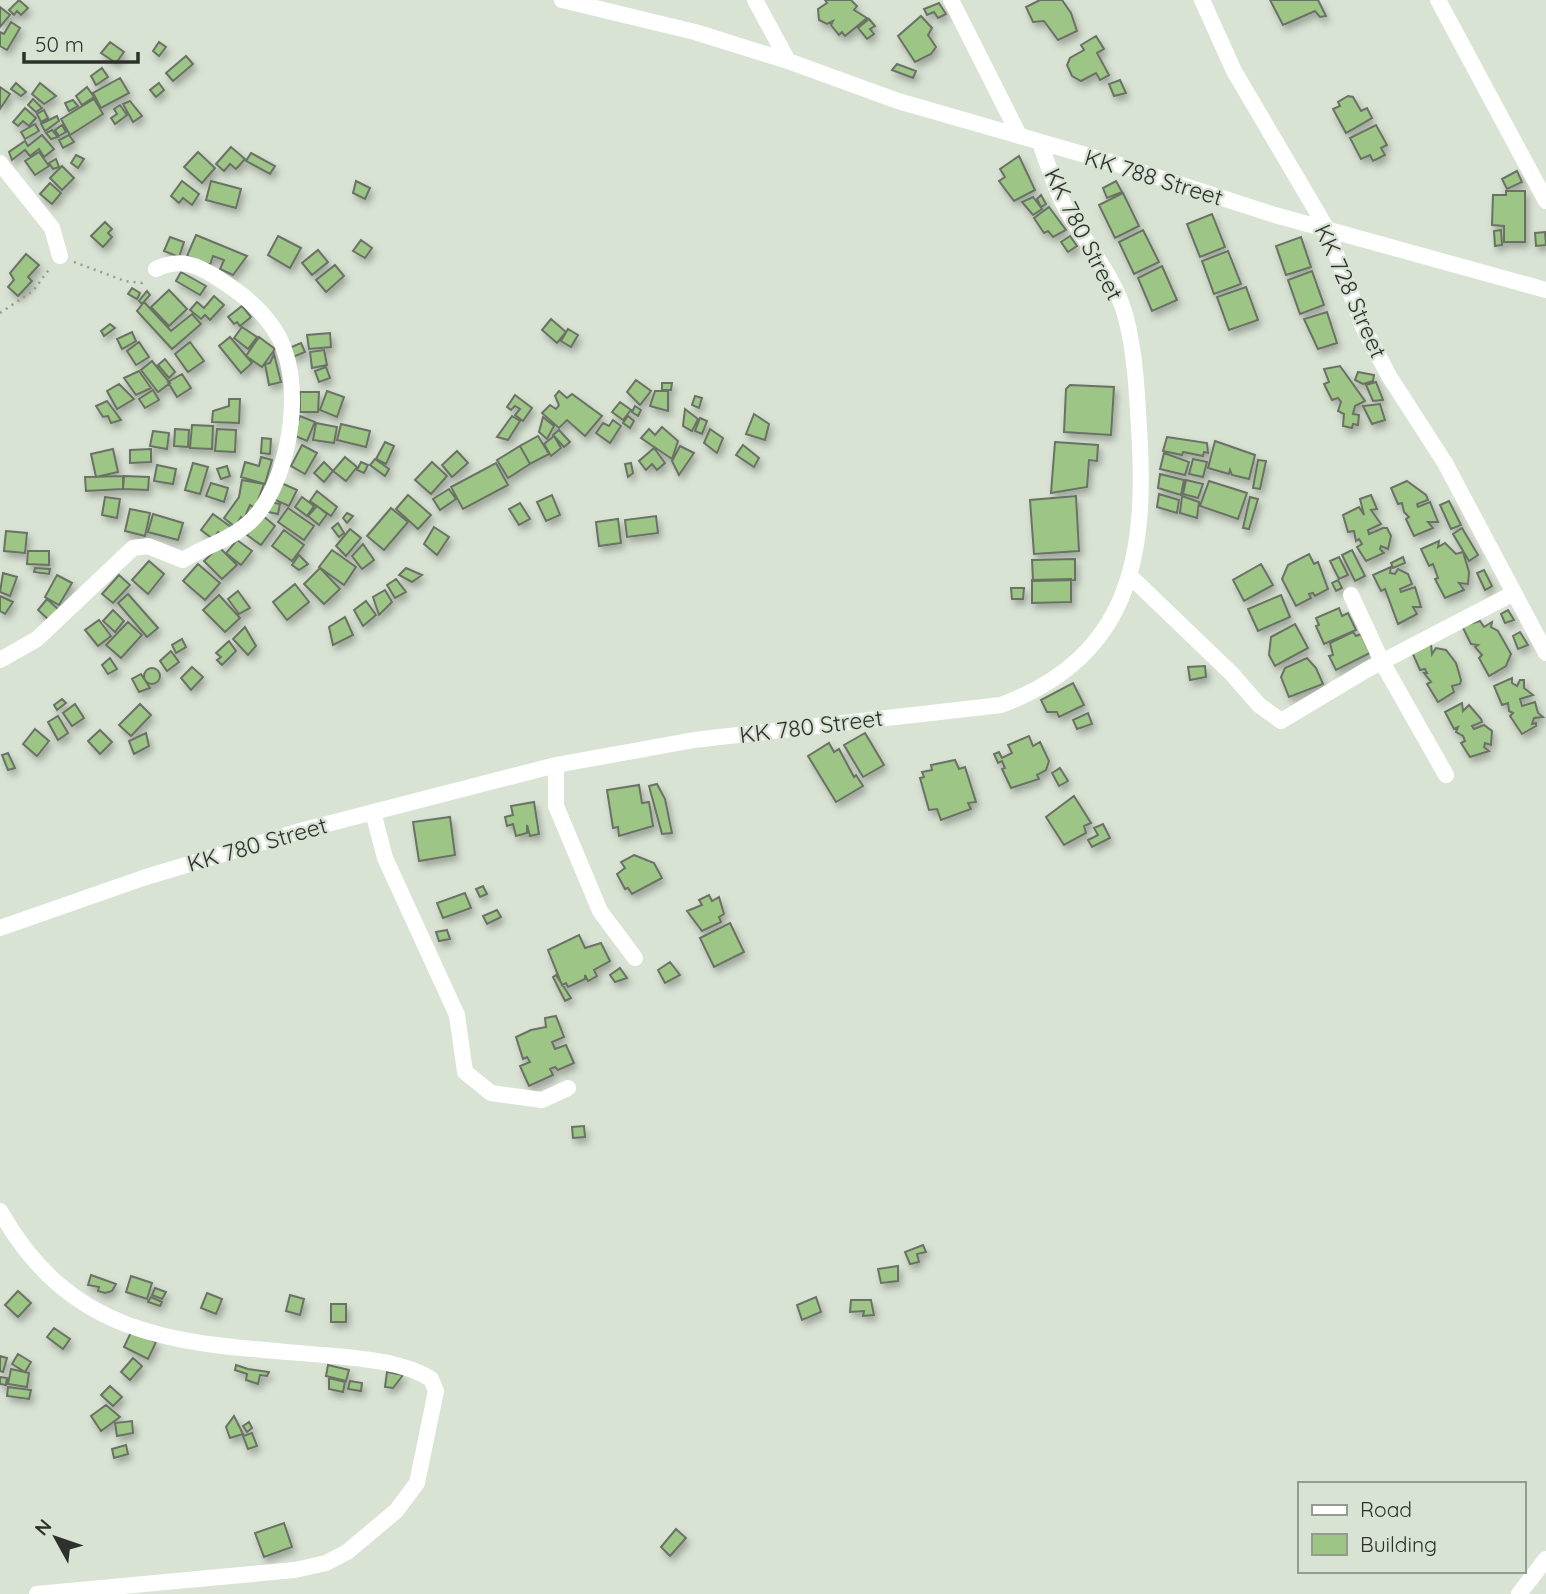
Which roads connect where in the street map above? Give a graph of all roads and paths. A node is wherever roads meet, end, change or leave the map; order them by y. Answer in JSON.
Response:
{"nodes":[{"id":1,"x":755,"y":0,"type":"edge"},
{"id":2,"x":951,"y":0,"type":"edge"},
{"id":3,"x":1202,"y":0,"type":"edge"},
{"id":4,"x":1438,"y":0,"type":"edge"},
{"id":5,"x":570,"y":2,"type":"edge"},
{"id":6,"x":788,"y":61,"type":"junction"},
{"id":7,"x":1019,"y":135,"type":"junction"},
{"id":8,"x":1040,"y":142,"type":"junction"},
{"id":9,"x":0,"y":163,"type":"edge"},
{"id":10,"x":1546,"y":201,"type":"edge"},
{"id":11,"x":1327,"y":229,"type":"junction"},
{"id":12,"x":60,"y":256,"type":"junction"},
{"id":13,"x":156,"y":269,"type":"joint"},
{"id":14,"x":1546,"y":290,"type":"edge"},
{"id":15,"x":0,"y":313,"type":"edge"},
{"id":16,"x":1130,"y":576,"type":"junction"},
{"id":17,"x":1512,"y":594,"type":"junction"},
{"id":18,"x":1351,"y":596,"type":"dead end"},
{"id":19,"x":1546,"y":653,"type":"edge"},
{"id":20,"x":0,"y":660,"type":"edge"},
{"id":21,"x":1382,"y":662,"type":"junction"},
{"id":22,"x":556,"y":765,"type":"junction"},
{"id":23,"x":1446,"y":775,"type":"dead end"},
{"id":24,"x":373,"y":812,"type":"junction"},
{"id":25,"x":0,"y":928,"type":"edge"},
{"id":26,"x":635,"y":958,"type":"dead end"},
{"id":27,"x":568,"y":1087,"type":"dead end"},
{"id":28,"x":0,"y":1211,"type":"edge"},
{"id":29,"x":1546,"y":1559,"type":"edge"},
{"id":30,"x":37,"y":1594,"type":"edge"},
{"id":31,"x":1519,"y":1594,"type":"edge"}],
"edges":[{"from":1,"to":6,"type":"street"},
{"from":2,"to":7,"type":"street"},
{"from":3,"to":11,"type":"street","name":"KK 728 Street"},
{"from":4,"to":10,"type":"street"},
{"from":5,"to":6,"type":"street","name":"KK 788 Street"},
{"from":6,"to":7,"type":"street","name":"KK 788 Street"},
{"from":7,"to":8,"type":"street","name":"KK 788 Street"},
{"from":8,"to":11,"type":"street","name":"KK 788 Street"},
{"from":8,"to":16,"type":"street","name":"KK 780 Street"},
{"from":9,"to":12,"type":"street"},
{"from":11,"to":14,"type":"street","name":"KK 788 Street"},
{"from":11,"to":17,"type":"street","name":"KK 728 Street"},
{"from":12,"to":13,"type":"path"},
{"from":12,"to":15,"type":"path"},
{"from":13,"to":20,"type":"street"},
{"from":16,"to":21,"type":"street"},
{"from":16,"to":22,"type":"street","name":"KK 780 Street"},
{"from":17,"to":19,"type":"street","name":"KK 728 Street"},
{"from":17,"to":21,"type":"street"},
{"from":18,"to":21,"type":"street"},
{"from":21,"to":23,"type":"street"},
{"from":22,"to":24,"type":"street","name":"KK 780 Street"},
{"from":22,"to":26,"type":"street"},
{"from":24,"to":25,"type":"street","name":"KK 780 Street"},
{"from":24,"to":27,"type":"street"},
{"from":28,"to":30,"type":"street"},
{"from":29,"to":31,"type":"street"}]}
